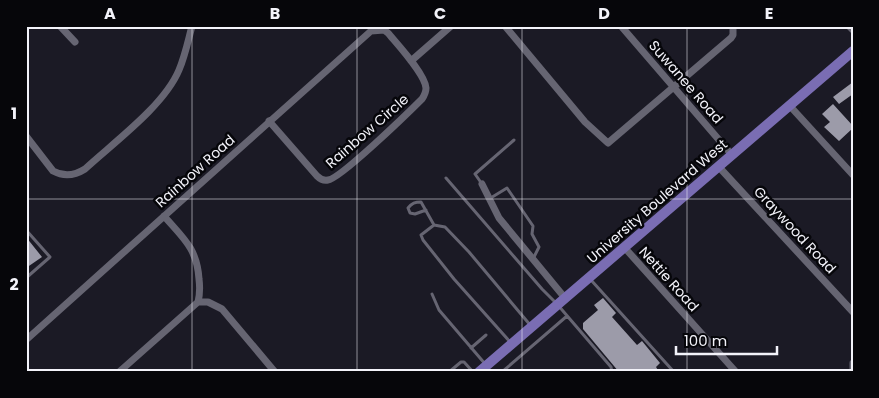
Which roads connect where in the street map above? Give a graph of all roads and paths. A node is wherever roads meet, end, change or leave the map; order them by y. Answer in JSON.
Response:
{"nodes":[{"id":1,"x":60,"y":26,"type":"edge"},
{"id":2,"x":192,"y":26,"type":"edge"},
{"id":3,"x":451,"y":26,"type":"edge"},
{"id":4,"x":505,"y":26,"type":"edge"},
{"id":5,"x":622,"y":26,"type":"edge"},
{"id":6,"x":733,"y":26,"type":"edge"},
{"id":7,"x":849,"y":26,"type":"edge"},
{"id":8,"x":384,"y":30,"type":"joint"},
{"id":9,"x":853,"y":30,"type":"edge"},
{"id":10,"x":75,"y":42,"type":"dead end"},
{"id":11,"x":853,"y":51,"type":"edge"},
{"id":12,"x":412,"y":61,"type":"junction"},
{"id":13,"x":674,"y":87,"type":"junction"},
{"id":14,"x":789,"y":105,"type":"junction"},
{"id":15,"x":269,"y":121,"type":"junction"},
{"id":16,"x":26,"y":136,"type":"edge"},
{"id":17,"x":514,"y":140,"type":"dead end"},
{"id":18,"x":732,"y":154,"type":"junction"},
{"id":19,"x":718,"y":166,"type":"junction"},
{"id":20,"x":853,"y":175,"type":"edge"},
{"id":21,"x":446,"y":178,"type":"dead end"},
{"id":22,"x":482,"y":184,"type":"joint"},
{"id":23,"x":489,"y":199,"type":"junction"},
{"id":24,"x":426,"y":210,"type":"junction"},
{"id":25,"x":164,"y":216,"type":"junction"},
{"id":26,"x":434,"y":225,"type":"junction"},
{"id":27,"x":26,"y":230,"type":"edge"},
{"id":28,"x":624,"y":247,"type":"junction"},
{"id":29,"x":532,"y":259,"type":"junction"},
{"id":30,"x":589,"y":277,"type":"junction"},
{"id":31,"x":26,"y":278,"type":"edge"},
{"id":32,"x":432,"y":294,"type":"dead end"},
{"id":33,"x":561,"y":301,"type":"junction"},
{"id":34,"x":198,"y":302,"type":"junction"},
{"id":35,"x":853,"y":312,"type":"edge"},
{"id":36,"x":567,"y":316,"type":"junction"},
{"id":37,"x":531,"y":327,"type":"junction"},
{"id":38,"x":486,"y":335,"type":"dead end"},
{"id":39,"x":26,"y":340,"type":"edge"},
{"id":40,"x":512,"y":344,"type":"junction"},
{"id":41,"x":471,"y":348,"type":"junction"},
{"id":42,"x":853,"y":363,"type":"edge"},
{"id":43,"x":484,"y":369,"type":"edge"},
{"id":44,"x":853,"y":371,"type":"edge"},
{"id":45,"x":119,"y":372,"type":"edge"},
{"id":46,"x":275,"y":372,"type":"edge"},
{"id":47,"x":449,"y":372,"type":"edge"},
{"id":48,"x":472,"y":372,"type":"edge"},
{"id":49,"x":502,"y":372,"type":"edge"},
{"id":50,"x":612,"y":372,"type":"edge"},
{"id":51,"x":674,"y":372,"type":"edge"},
{"id":52,"x":736,"y":372,"type":"edge"}],
"edges":[{"from":1,"to":10,"type":"street"},
{"from":2,"to":16,"type":"street"},
{"from":3,"to":12,"type":"street"},
{"from":4,"to":13,"type":"street"},
{"from":5,"to":13,"type":"street","name":"Suwanee Road"},
{"from":6,"to":13,"type":"street"},
{"from":7,"to":9,"type":"street"},
{"from":8,"to":12,"type":"street","name":"Rainbow Circle"},
{"from":8,"to":15,"type":"street","name":"Rainbow Road"},
{"from":11,"to":14,"type":"main road","name":"University Boulevard West"},
{"from":12,"to":15,"type":"street","name":"Rainbow Circle"},
{"from":13,"to":18,"type":"street","name":"Suwanee Road"},
{"from":14,"to":18,"type":"main road","name":"University Boulevard West"},
{"from":14,"to":20,"type":"street"},
{"from":15,"to":25,"type":"street","name":"Rainbow Road"},
{"from":17,"to":22,"type":"lane"},
{"from":18,"to":19,"type":"main road","name":"University Boulevard West"},
{"from":19,"to":28,"type":"main road","name":"University Boulevard West"},
{"from":19,"to":35,"type":"street","name":"Graywood Road"},
{"from":21,"to":33,"type":"lane"},
{"from":22,"to":23,"type":"street"},
{"from":23,"to":29,"type":"street"},
{"from":23,"to":29,"type":"lane"},
{"from":24,"to":24,"type":"lane"},
{"from":24,"to":26,"type":"lane"},
{"from":25,"to":34,"type":"street"},
{"from":25,"to":39,"type":"street","name":"Rainbow Road"},
{"from":26,"to":37,"type":"lane"},
{"from":26,"to":40,"type":"lane"},
{"from":27,"to":31,"type":"lane"},
{"from":28,"to":30,"type":"main road","name":"University Boulevard West"},
{"from":28,"to":52,"type":"street","name":"Nettie Road"},
{"from":29,"to":33,"type":"street"},
{"from":30,"to":33,"type":"main road","name":"University Boulevard West"},
{"from":30,"to":51,"type":"lane"},
{"from":32,"to":41,"type":"lane"},
{"from":33,"to":36,"type":"lane"},
{"from":33,"to":37,"type":"main road","name":"University Boulevard West"},
{"from":34,"to":45,"type":"street"},
{"from":34,"to":46,"type":"street"},
{"from":36,"to":49,"type":"lane"},
{"from":36,"to":50,"type":"lane"},
{"from":37,"to":40,"type":"main road","name":"University Boulevard West"},
{"from":38,"to":41,"type":"lane"},
{"from":40,"to":43,"type":"main road","name":"University Boulevard West"},
{"from":41,"to":43,"type":"lane"},
{"from":42,"to":44,"type":"street"},
{"from":47,"to":48,"type":"lane"}]}
